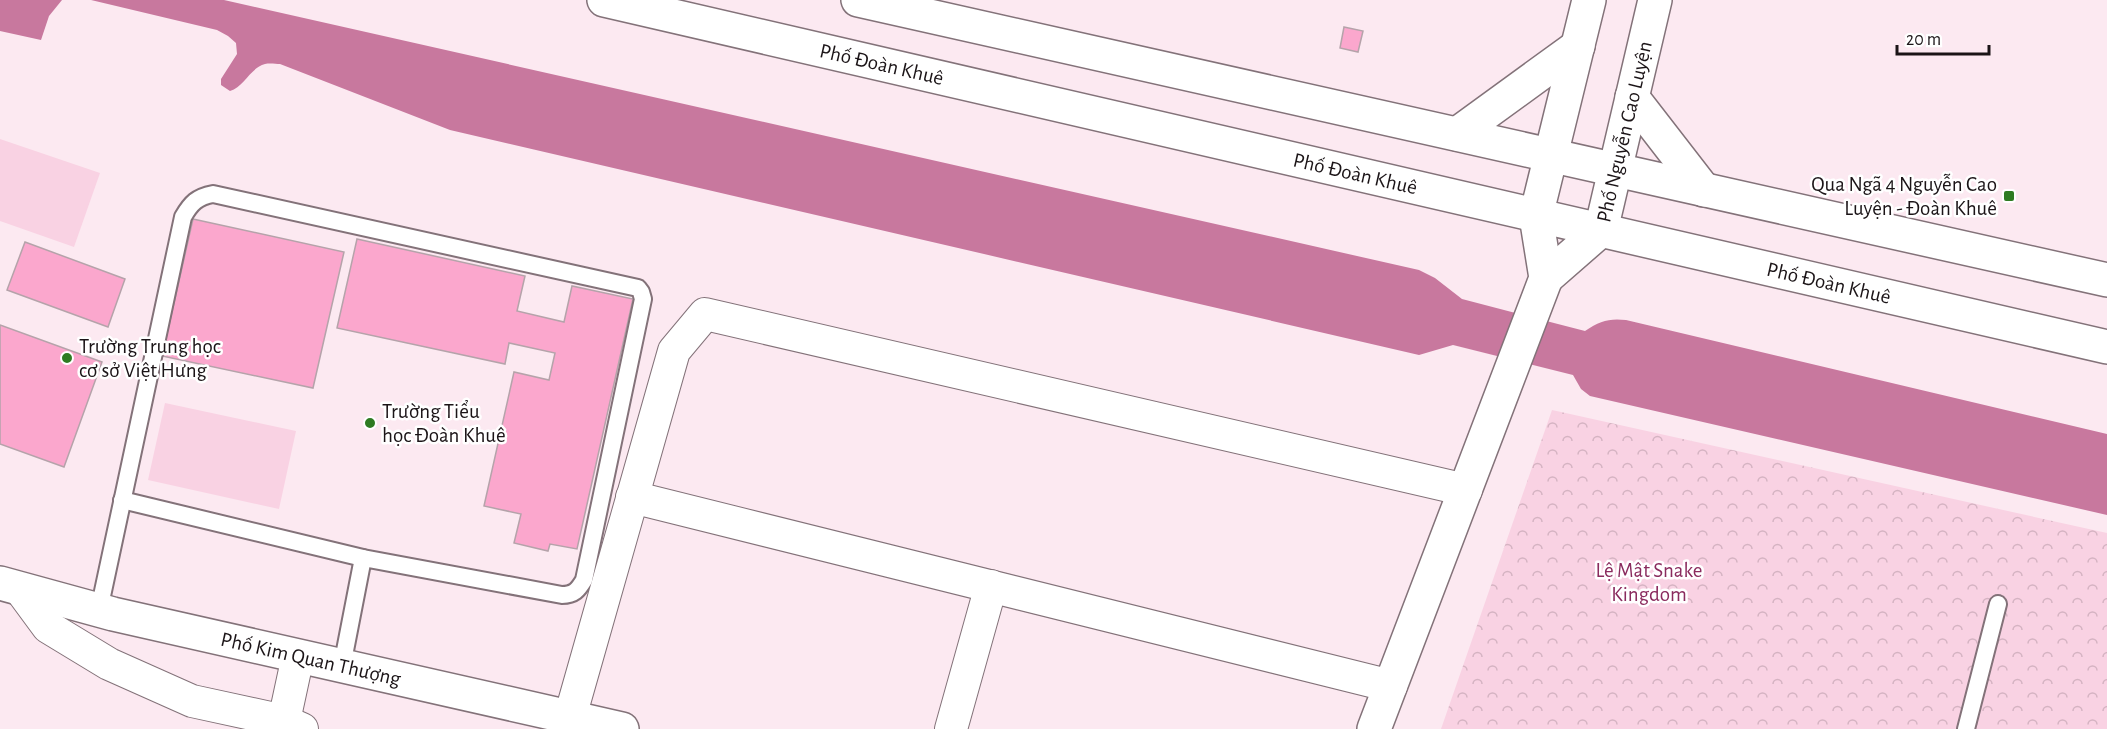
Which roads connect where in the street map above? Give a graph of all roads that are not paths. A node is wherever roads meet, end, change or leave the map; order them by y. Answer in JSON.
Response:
{"nodes":[{"id":1,"x":604,"y":0,"type":"edge"},
{"id":2,"x":1589,"y":0,"type":"edge"},
{"id":3,"x":1655,"y":0,"type":"edge"},
{"id":4,"x":874,"y":2,"type":"edge"},
{"id":5,"x":950,"y":10,"type":"edge"},
{"id":6,"x":1578,"y":46,"type":"junction"},
{"id":7,"x":1632,"y":98,"type":"junction"},
{"id":8,"x":1457,"y":134,"type":"junction"},
{"id":9,"x":1551,"y":155,"type":"junction"},
{"id":10,"x":1616,"y":170,"type":"junction"},
{"id":11,"x":1704,"y":190,"type":"junction"},
{"id":12,"x":1536,"y":216,"type":"junction"},
{"id":13,"x":1601,"y":230,"type":"junction"},
{"id":14,"x":2107,"y":280,"type":"edge"},
{"id":15,"x":1545,"y":282,"type":"junction"},
{"id":16,"x":2107,"y":347,"type":"edge"},
{"id":17,"x":1466,"y":490,"type":"junction"},
{"id":18,"x":632,"y":497,"type":"junction"},
{"id":19,"x":122,"y":500,"type":"junction"},
{"id":20,"x":363,"y":558,"type":"junction"},
{"id":21,"x":10,"y":586,"type":"edge"},
{"id":22,"x":991,"y":586,"type":"junction"},
{"id":23,"x":1998,"y":604,"type":"dead end"},
{"id":24,"x":99,"y":610,"type":"junction"},
{"id":25,"x":298,"y":656,"type":"junction"},
{"id":26,"x":342,"y":666,"type":"junction"},
{"id":27,"x":1391,"y":686,"type":"junction"},
{"id":28,"x":570,"y":717,"type":"junction"},
{"id":29,"x":293,"y":725,"type":"edge"},
{"id":30,"x":622,"y":729,"type":"edge"},
{"id":31,"x":951,"y":729,"type":"edge"},
{"id":32,"x":1374,"y":729,"type":"edge"},
{"id":33,"x":1966,"y":729,"type":"edge"}],
"edges":[{"from":1,"to":12,"type":"main road","name":"Phố Đoàn Khuê"},
{"from":2,"to":6,"type":"main road"},
{"from":3,"to":7,"type":"main road","name":"Phố Nguyễn Cao Luyện"},
{"from":4,"to":5,"type":"main road"},
{"from":5,"to":8,"type":"main road"},
{"from":6,"to":8,"type":"main road"},
{"from":6,"to":9,"type":"main road"},
{"from":7,"to":10,"type":"main road","name":"Phố Nguyễn Cao Luyện"},
{"from":7,"to":11,"type":"main road"},
{"from":8,"to":9,"type":"main road"},
{"from":9,"to":10,"type":"main road"},
{"from":9,"to":12,"type":"main road"},
{"from":10,"to":11,"type":"main road"},
{"from":10,"to":13,"type":"main road","name":"Phố Nguyễn Cao Luyện"},
{"from":11,"to":14,"type":"main road"},
{"from":12,"to":13,"type":"main road","name":"Phố Đoàn Khuê"},
{"from":12,"to":15,"type":"main road"},
{"from":13,"to":15,"type":"main road","name":"Phố Nguyễn Cao Luyện"},
{"from":13,"to":16,"type":"main road","name":"Phố Đoàn Khuê"},
{"from":15,"to":17,"type":"main road"},
{"from":17,"to":18,"type":"street"},
{"from":17,"to":27,"type":"main road"},
{"from":18,"to":22,"type":"street"},
{"from":18,"to":28,"type":"street"},
{"from":19,"to":20,"type":"lane"},
{"from":19,"to":20,"type":"lane"},
{"from":19,"to":24,"type":"lane"},
{"from":20,"to":26,"type":"lane"},
{"from":21,"to":24,"type":"main road","name":"Phố Kim Quan Thượng"},
{"from":21,"to":29,"type":"street"},
{"from":22,"to":27,"type":"street"},
{"from":22,"to":31,"type":"street"},
{"from":23,"to":33,"type":"lane"},
{"from":24,"to":25,"type":"main road","name":"Phố Kim Quan Thượng"},
{"from":25,"to":26,"type":"main road","name":"Phố Kim Quan Thượng"},
{"from":25,"to":29,"type":"street"},
{"from":26,"to":28,"type":"main road","name":"Phố Kim Quan Thượng"},
{"from":27,"to":32,"type":"main road"},
{"from":28,"to":30,"type":"main road","name":"Phố Kim Quan Thượng"}]}
